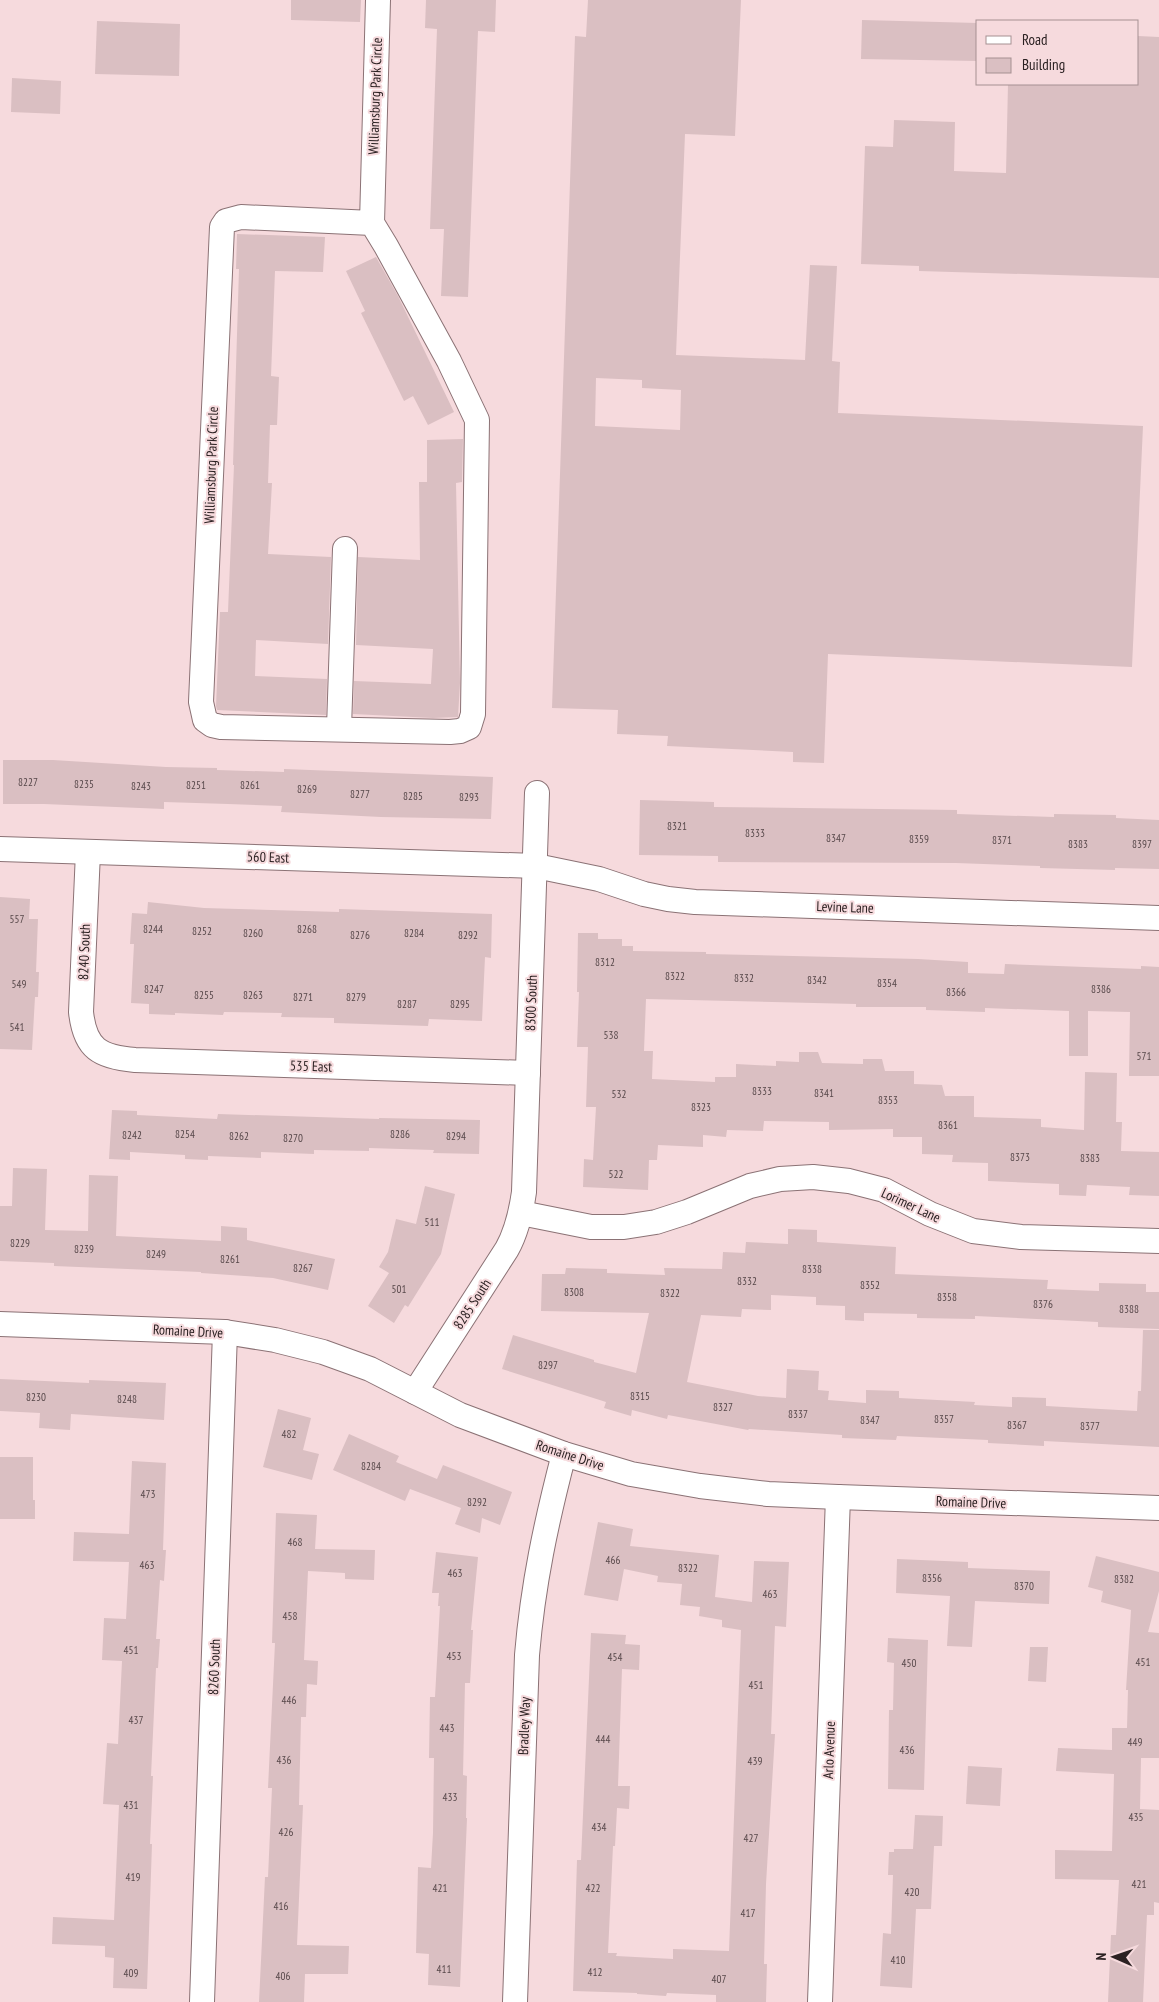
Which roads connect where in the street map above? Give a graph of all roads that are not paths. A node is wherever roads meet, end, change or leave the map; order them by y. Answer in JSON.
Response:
{"nodes":[{"id":1,"x":378,"y":0,"type":"edge"},
{"id":2,"x":372,"y":223,"type":"junction"},
{"id":3,"x":345,"y":549,"type":"dead end"},
{"id":4,"x":338,"y":728,"type":"junction"},
{"id":5,"x":537,"y":793,"type":"dead end"},
{"id":6,"x":0,"y":849,"type":"edge"},
{"id":7,"x":88,"y":852,"type":"junction"},
{"id":8,"x":536,"y":866,"type":"junction"},
{"id":9,"x":1159,"y":918,"type":"edge"},
{"id":10,"x":96,"y":1050,"type":"joint"},
{"id":11,"x":528,"y":1073,"type":"junction"},
{"id":12,"x":521,"y":1213,"type":"junction"},
{"id":13,"x":1159,"y":1241,"type":"edge"},
{"id":14,"x":0,"y":1324,"type":"edge"},
{"id":15,"x":226,"y":1332,"type":"junction"},
{"id":16,"x":415,"y":1392,"type":"junction"},
{"id":17,"x":564,"y":1454,"type":"junction"},
{"id":18,"x":838,"y":1497,"type":"junction"},
{"id":19,"x":1159,"y":1508,"type":"edge"},
{"id":20,"x":202,"y":2002,"type":"edge"},
{"id":21,"x":514,"y":2002,"type":"edge"},
{"id":22,"x":820,"y":2002,"type":"edge"}],
"edges":[{"from":1,"to":2,"type":"street","name":"Williamsburg Park Circle"},
{"from":2,"to":4,"type":"street","name":"Williamsburg Park Circle"},
{"from":2,"to":4,"type":"street","name":"Williamsburg Park Circle"},
{"from":3,"to":4,"type":"street"},
{"from":5,"to":8,"type":"street","name":"8300 South"},
{"from":6,"to":7,"type":"street","name":"560 East"},
{"from":7,"to":8,"type":"street","name":"560 East"},
{"from":7,"to":10,"type":"street","name":"8240 South"},
{"from":8,"to":9,"type":"street","name":"Levine Lane"},
{"from":8,"to":11,"type":"street","name":"8300 South"},
{"from":10,"to":11,"type":"street","name":"535 East"},
{"from":11,"to":12,"type":"street","name":"8300 South"},
{"from":12,"to":13,"type":"street","name":"Lorimer Lane"},
{"from":12,"to":16,"type":"street","name":"8285 South"},
{"from":14,"to":15,"type":"street","name":"Romaine Drive"},
{"from":15,"to":16,"type":"street","name":"Romaine Drive"},
{"from":15,"to":20,"type":"street","name":"8260 South"},
{"from":16,"to":17,"type":"street","name":"Romaine Drive"},
{"from":17,"to":18,"type":"street","name":"Romaine Drive"},
{"from":17,"to":21,"type":"street","name":"Bradley Way"},
{"from":18,"to":19,"type":"street","name":"Romaine Drive"},
{"from":18,"to":22,"type":"street","name":"Arlo Avenue"}]}
